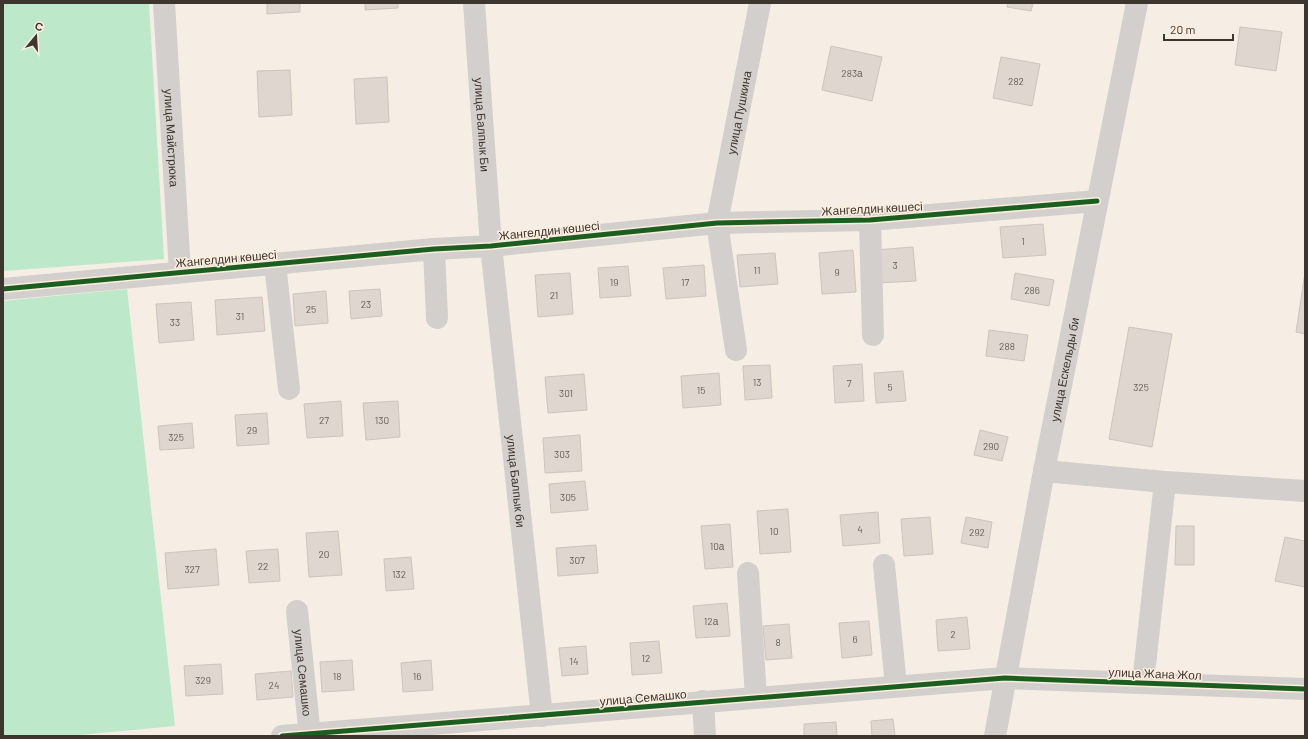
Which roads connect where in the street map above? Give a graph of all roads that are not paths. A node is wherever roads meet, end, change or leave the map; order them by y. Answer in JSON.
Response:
{"nodes":[{"id":1,"x":164,"y":3,"type":"edge"},
{"id":2,"x":474,"y":3,"type":"edge"},
{"id":3,"x":760,"y":3,"type":"edge"},
{"id":4,"x":1137,"y":3,"type":"edge"},
{"id":5,"x":1097,"y":201,"type":"junction"},
{"id":6,"x":870,"y":220,"type":"junction"},
{"id":7,"x":717,"y":223,"type":"junction"},
{"id":8,"x":491,"y":246,"type":"junction"},
{"id":9,"x":434,"y":249,"type":"junction"},
{"id":10,"x":275,"y":264,"type":"junction"},
{"id":11,"x":180,"y":272,"type":"junction"},
{"id":12,"x":3,"y":289,"type":"edge"},
{"id":13,"x":437,"y":318,"type":"dead end"},
{"id":14,"x":873,"y":335,"type":"dead end"},
{"id":15,"x":736,"y":350,"type":"dead end"},
{"id":16,"x":289,"y":389,"type":"dead end"},
{"id":17,"x":1044,"y":471,"type":"junction"},
{"id":18,"x":1164,"y":482,"type":"junction"},
{"id":19,"x":1305,"y":490,"type":"edge"},
{"id":20,"x":884,"y":565,"type":"dead end"},
{"id":21,"x":748,"y":573,"type":"dead end"},
{"id":22,"x":297,"y":611,"type":"dead end"},
{"id":23,"x":1005,"y":678,"type":"junction"},
{"id":24,"x":1143,"y":683,"type":"junction"},
{"id":25,"x":896,"y":686,"type":"junction"},
{"id":26,"x":1305,"y":688,"type":"edge"},
{"id":27,"x":756,"y":697,"type":"junction"},
{"id":28,"x":703,"y":701,"type":"junction"},
{"id":29,"x":542,"y":716,"type":"junction"},
{"id":30,"x":498,"y":728,"type":"edge"},
{"id":31,"x":310,"y":735,"type":"edge"},
{"id":32,"x":282,"y":736,"type":"edge"},
{"id":33,"x":705,"y":736,"type":"edge"},
{"id":34,"x":995,"y":736,"type":"edge"}],
"edges":[{"from":1,"to":11,"type":"street","name":"улица Майстрюка"},
{"from":2,"to":8,"type":"street","name":"улица Балпык Би"},
{"from":3,"to":7,"type":"street","name":"улица Пушкина"},
{"from":4,"to":5,"type":"street","name":"улица Ескельды би"},
{"from":5,"to":6,"type":"street","name":"Жангелдин көшесі"},
{"from":5,"to":17,"type":"street","name":"улица Ескельды би"},
{"from":6,"to":7,"type":"street","name":"Жангелдин көшесі"},
{"from":6,"to":14,"type":"street"},
{"from":7,"to":8,"type":"street","name":"Жангелдин көшесі"},
{"from":7,"to":15,"type":"street","name":"улица Пушкина"},
{"from":8,"to":9,"type":"street","name":"Жангелдин көшесі"},
{"from":8,"to":29,"type":"street","name":"улица Балпык би"},
{"from":9,"to":10,"type":"street","name":"Жангелдин көшесі"},
{"from":9,"to":13,"type":"street"},
{"from":10,"to":11,"type":"street","name":"Жангелдин көшесі"},
{"from":10,"to":16,"type":"street"},
{"from":11,"to":12,"type":"street","name":"Жангелдин көшесі"},
{"from":17,"to":18,"type":"street"},
{"from":17,"to":23,"type":"street","name":"улица Ескельды би"},
{"from":18,"to":19,"type":"street"},
{"from":18,"to":24,"type":"street"},
{"from":20,"to":25,"type":"street"},
{"from":21,"to":27,"type":"street"},
{"from":22,"to":31,"type":"street","name":"улица Семашко"},
{"from":23,"to":24,"type":"street","name":"улица Жана Жол"},
{"from":23,"to":25,"type":"street","name":"улица Семашко"},
{"from":23,"to":34,"type":"street","name":"улица Ескельды би"},
{"from":24,"to":26,"type":"street","name":"улица Жана Жол"},
{"from":25,"to":27,"type":"street","name":"улица Семашко"},
{"from":27,"to":28,"type":"street","name":"улица Семашко"},
{"from":28,"to":29,"type":"street","name":"улица Семашко"},
{"from":28,"to":33,"type":"street"},
{"from":29,"to":30,"type":"street","name":"улица Семашко"},
{"from":30,"to":31,"type":"street","name":"улица Семашко"},
{"from":31,"to":32,"type":"street","name":"улица Семашко"}]}
